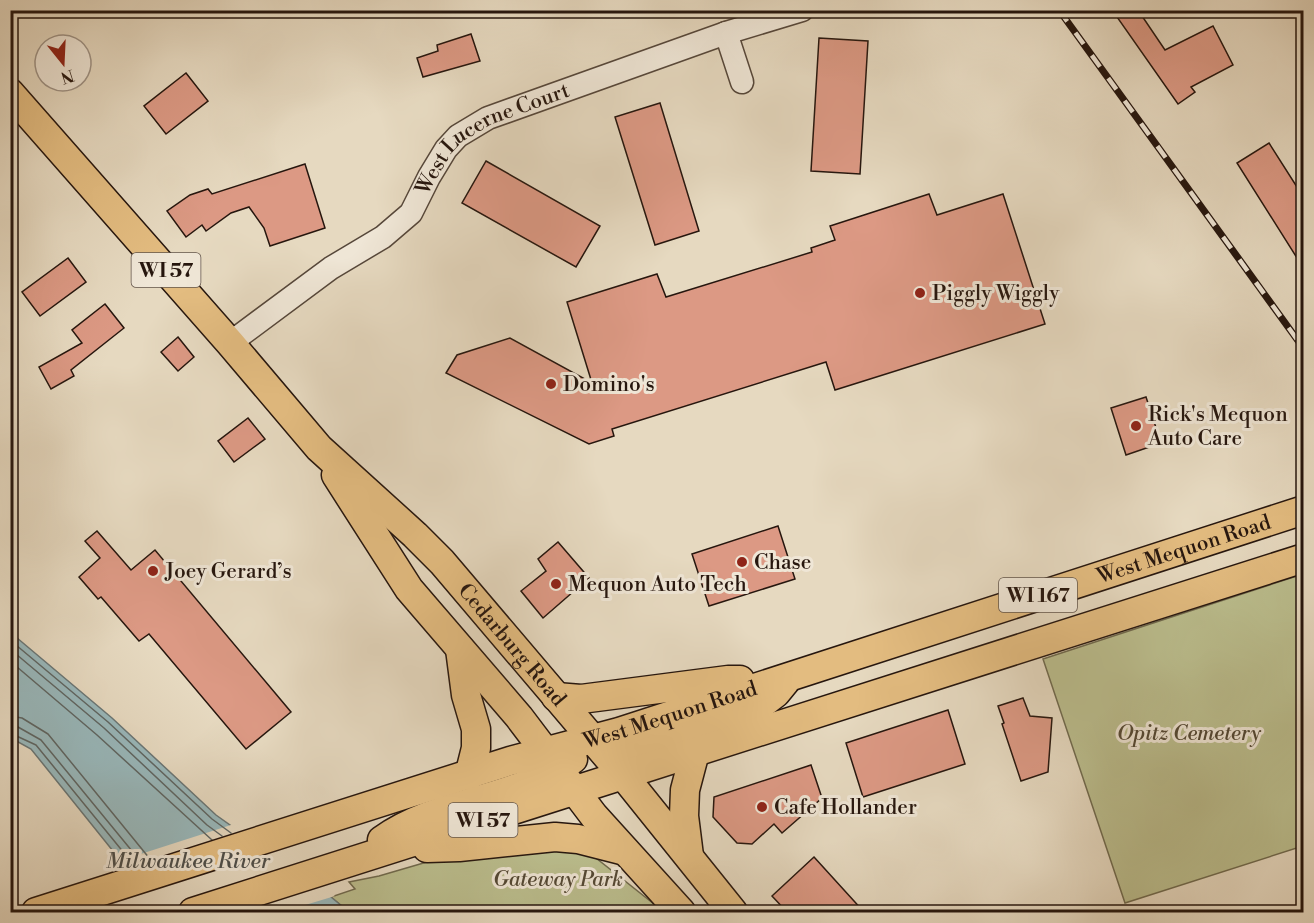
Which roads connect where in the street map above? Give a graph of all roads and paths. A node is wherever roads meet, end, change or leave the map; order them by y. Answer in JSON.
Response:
{"nodes":[{"id":1,"x":802,"y":10,"type":"edge"},
{"id":2,"x":726,"y":33,"type":"junction"},
{"id":3,"x":742,"y":82,"type":"dead end"},
{"id":4,"x":10,"y":93,"type":"edge"},
{"id":5,"x":230,"y":343,"type":"junction"},
{"id":6,"x":319,"y":448,"type":"junction"},
{"id":7,"x":1304,"y":510,"type":"edge"},
{"id":8,"x":1304,"y":558,"type":"edge"},
{"id":9,"x":1125,"y":567,"type":"junction"},
{"id":10,"x":1140,"y":612,"type":"junction"},
{"id":11,"x":460,"y":649,"type":"junction"},
{"id":12,"x":782,"y":678,"type":"junction"},
{"id":13,"x":556,"y":697,"type":"junction"},
{"id":14,"x":592,"y":739,"type":"junction"},
{"id":15,"x":695,"y":752,"type":"junction"},
{"id":16,"x":618,"y":769,"type":"junction"},
{"id":17,"x":559,"y":770,"type":"junction"},
{"id":18,"x":469,"y":776,"type":"junction"},
{"id":19,"x":392,"y":849,"type":"junction"},
{"id":20,"x":625,"y":851,"type":"junction"},
{"id":21,"x":689,"y":858,"type":"junction"},
{"id":22,"x":342,"y":866,"type":"junction"},
{"id":23,"x":36,"y":912,"type":"edge"},
{"id":24,"x":193,"y":912,"type":"edge"},
{"id":25,"x":681,"y":912,"type":"edge"},
{"id":26,"x":733,"y":912,"type":"edge"}],
"edges":[{"from":1,"to":2,"type":"street","name":"West Lucerne Court"},
{"from":2,"to":3,"type":"street"},
{"from":2,"to":5,"type":"street","name":"West Lucerne Court"},
{"from":4,"to":5,"type":"main road","name":"Cedarburg Road","number":"WI 57"},
{"from":5,"to":6,"type":"main road","name":"Cedarburg Road","number":"WI 57"},
{"from":6,"to":11,"type":"main road","name":"Cedarburg Road","number":"WI 57"},
{"from":6,"to":13,"type":"main road","name":"Cedarburg Road","number":"WI 57"},
{"from":7,"to":9,"type":"main road","name":"West Mequon Road","number":"WI 167"},
{"from":8,"to":10,"type":"main road","name":"West Mequon Road","number":"WI 167"},
{"from":9,"to":10,"type":"main road"},
{"from":9,"to":12,"type":"main road","name":"West Mequon Road","number":"WI 167"},
{"from":10,"to":15,"type":"main road","name":"West Mequon Road","number":"WI 167"},
{"from":11,"to":17,"type":"main road","name":"Cedarburg Road","number":"WI 57"},
{"from":11,"to":18,"type":"main road"},
{"from":12,"to":13,"type":"main road"},
{"from":12,"to":14,"type":"main road","name":"West Mequon Road","number":"WI 167"},
{"from":12,"to":16,"type":"main road"},
{"from":13,"to":14,"type":"main road","name":"Cedarburg Road","number":"WI 57"},
{"from":14,"to":16,"type":"main road","name":"Cedarburg Road","number":"WI 57"},
{"from":14,"to":17,"type":"main road","name":"West Mequon Road","number":"WI 167"},
{"from":15,"to":16,"type":"main road","name":"West Mequon Road","number":"WI 167"},
{"from":15,"to":21,"type":"main road"},
{"from":16,"to":17,"type":"main road","name":"West Mequon Road","number":"WI 57"},
{"from":16,"to":21,"type":"main road","name":"Cedarburg Road"},
{"from":17,"to":18,"type":"main road","name":"West Mequon Road","number":"WI 57"},
{"from":17,"to":19,"type":"main road","name":"West Mequon Road","number":"WI 57"},
{"from":17,"to":20,"type":"main road","name":"Cedarburg Road"},
{"from":17,"to":22,"type":"main road"},
{"from":18,"to":23,"type":"main road","name":"West Mequon Road","number":"WI 57"},
{"from":19,"to":20,"type":"main road"},
{"from":19,"to":22,"type":"main road","name":"West Mequon Road","number":"WI 57"},
{"from":20,"to":25,"type":"main road","name":"Cedarburg Road"},
{"from":21,"to":26,"type":"main road","name":"Cedarburg Road"},
{"from":22,"to":24,"type":"main road","name":"West Mequon Road","number":"WI 57"}]}
